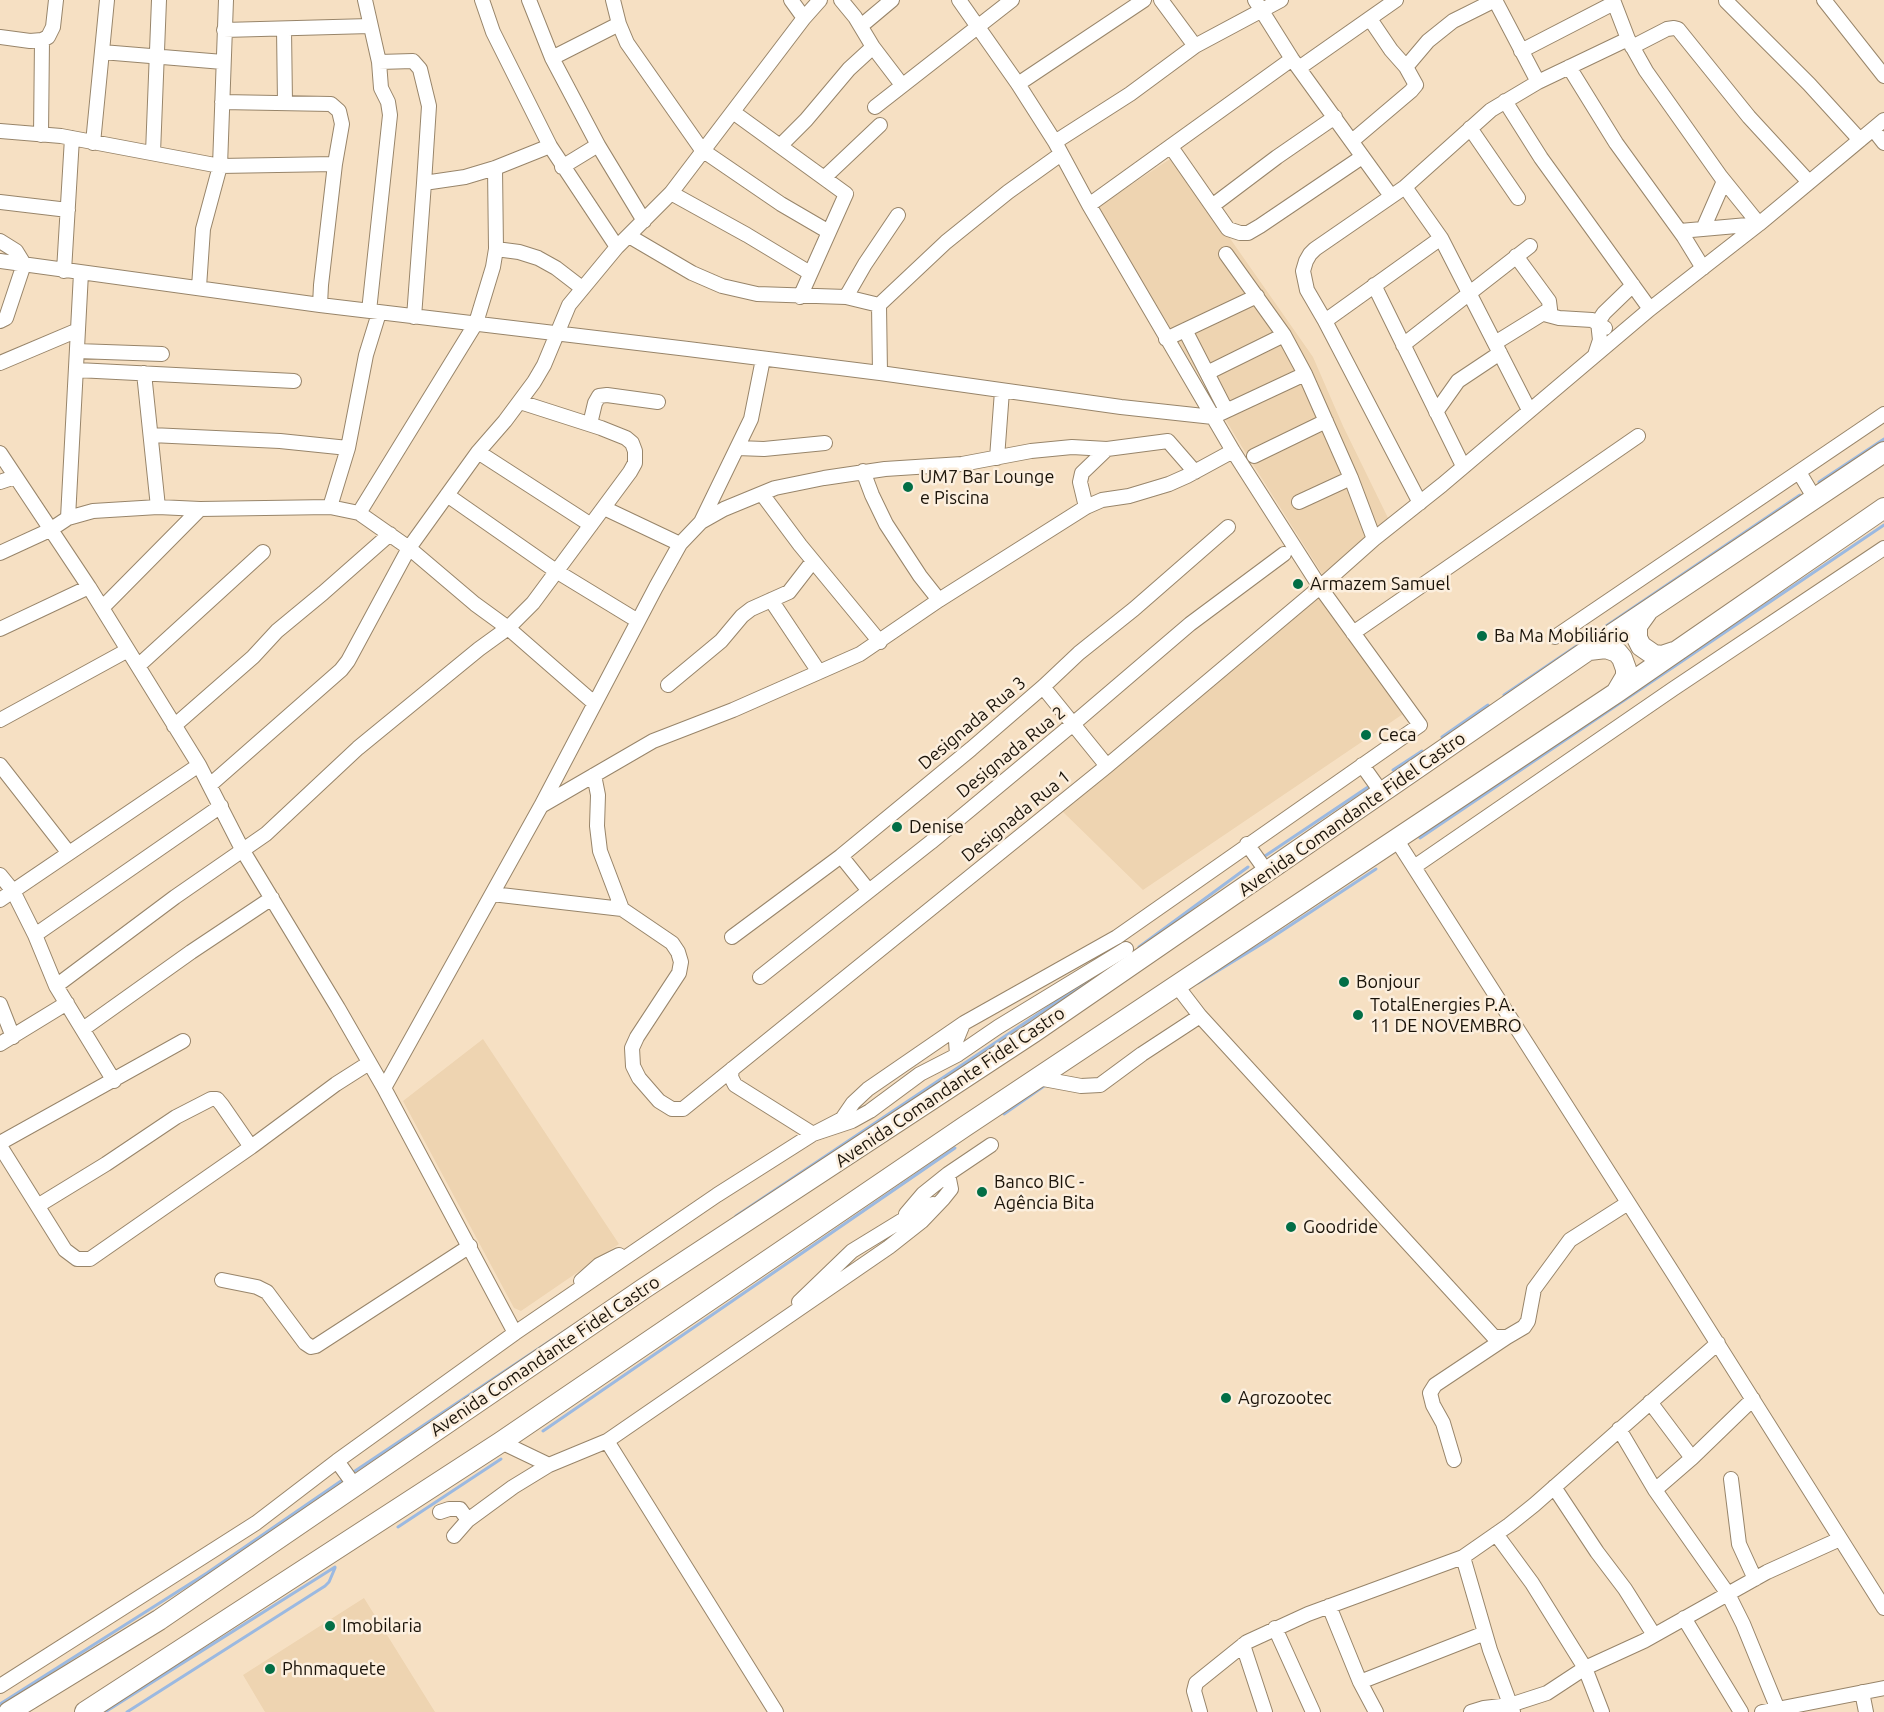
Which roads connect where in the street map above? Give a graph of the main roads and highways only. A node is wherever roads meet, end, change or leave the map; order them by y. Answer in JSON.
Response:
{"nodes":[{"id":1,"x":1884,"y":452,"type":"edge"},
{"id":2,"x":1884,"y":508,"type":"edge"},
{"id":3,"x":1647,"y":612,"type":"junction"},
{"id":4,"x":1587,"y":651,"type":"junction"},
{"id":5,"x":1674,"y":652,"type":"junction"},
{"id":6,"x":1616,"y":693,"type":"junction"},
{"id":7,"x":9,"y":1712,"type":"edge"},
{"id":8,"x":85,"y":1712,"type":"edge"}],
"edges":[{"from":1,"to":3,"type":"highway","name":"Avenida Comandante Fidel Castro"},
{"from":2,"to":5,"type":"highway"},
{"from":3,"to":4,"type":"highway","name":"Avenida Comandante Fidel Castro"},
{"from":3,"to":5,"type":"highway"},
{"from":4,"to":6,"type":"highway"},
{"from":4,"to":7,"type":"highway","name":"Avenida Comandante Fidel Castro"},
{"from":5,"to":6,"type":"highway"},
{"from":6,"to":8,"type":"highway"}]}
